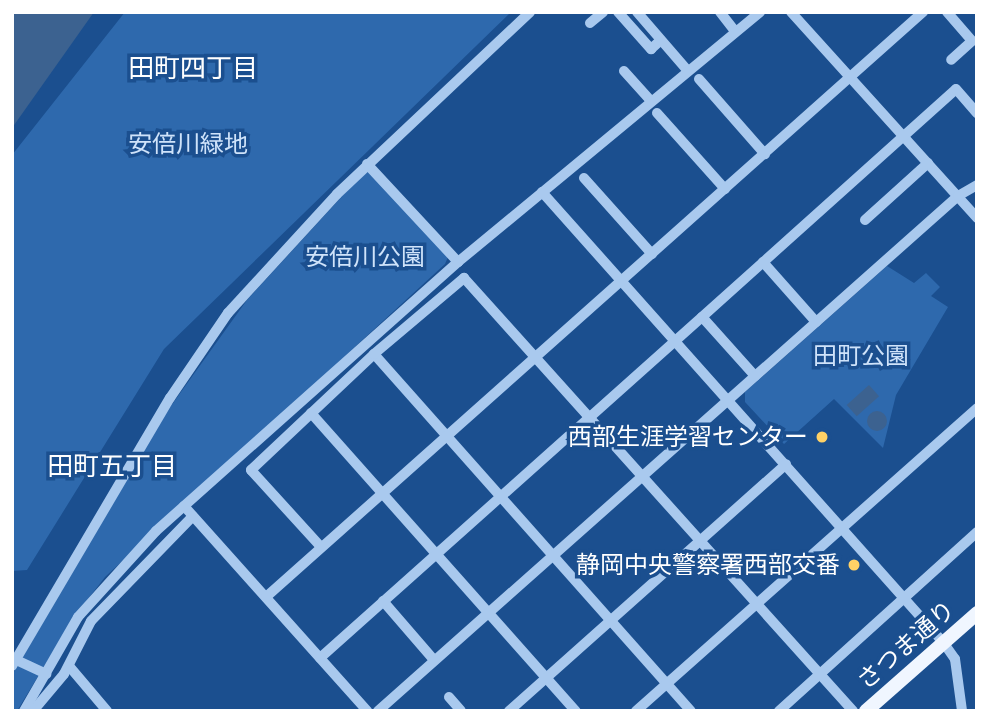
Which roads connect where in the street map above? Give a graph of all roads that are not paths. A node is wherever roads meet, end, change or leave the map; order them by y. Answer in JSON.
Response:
{"nodes":[{"id":1,"x":530,"y":12,"type":"edge"},
{"id":2,"x":603,"y":12,"type":"edge"},
{"id":3,"x":618,"y":12,"type":"edge"},
{"id":4,"x":637,"y":12,"type":"edge"},
{"id":5,"x":720,"y":12,"type":"edge"},
{"id":6,"x":760,"y":12,"type":"edge"},
{"id":7,"x":791,"y":12,"type":"edge"},
{"id":8,"x":902,"y":12,"type":"edge"},
{"id":9,"x":923,"y":12,"type":"edge"},
{"id":10,"x":947,"y":12,"type":"edge"},
{"id":11,"x":911,"y":22,"type":"junction"},
{"id":12,"x":590,"y":23,"type":"dead end"},
{"id":13,"x":736,"y":32,"type":"junction"},
{"id":14,"x":661,"y":40,"type":"junction"},
{"id":15,"x":951,"y":60,"type":"dead end"},
{"id":16,"x":624,"y":71,"type":"dead end"},
{"id":17,"x":688,"y":71,"type":"junction"},
{"id":18,"x":850,"y":77,"type":"junction"},
{"id":19,"x":699,"y":79,"type":"dead end"},
{"id":20,"x":651,"y":101,"type":"junction"},
{"id":21,"x":657,"y":113,"type":"dead end"},
{"id":22,"x":977,"y":113,"type":"edge"},
{"id":23,"x":902,"y":135,"type":"junction"},
{"id":24,"x":765,"y":154,"type":"junction"},
{"id":25,"x":928,"y":163,"type":"junction"},
{"id":26,"x":367,"y":164,"type":"junction"},
{"id":27,"x":584,"y":178,"type":"dead end"},
{"id":28,"x":977,"y":185,"type":"edge"},
{"id":29,"x":725,"y":190,"type":"junction"},
{"id":30,"x":542,"y":192,"type":"junction"},
{"id":31,"x":958,"y":197,"type":"junction"},
{"id":32,"x":977,"y":218,"type":"edge"},
{"id":33,"x":865,"y":220,"type":"dead end"},
{"id":34,"x":652,"y":254,"type":"junction"},
{"id":35,"x":458,"y":262,"type":"junction"},
{"id":36,"x":762,"y":262,"type":"junction"},
{"id":37,"x":621,"y":282,"type":"junction"},
{"id":38,"x":702,"y":317,"type":"junction"},
{"id":39,"x":816,"y":322,"type":"junction"},
{"id":40,"x":675,"y":341,"type":"junction"},
{"id":41,"x":374,"y":354,"type":"junction"},
{"id":42,"x":536,"y":357,"type":"junction"},
{"id":43,"x":755,"y":376,"type":"junction"},
{"id":44,"x":728,"y":399,"type":"junction"},
{"id":45,"x":977,"y":408,"type":"edge"},
{"id":46,"x":311,"y":413,"type":"junction"},
{"id":47,"x":590,"y":417,"type":"junction"},
{"id":48,"x":446,"y":436,"type":"junction"},
{"id":49,"x":786,"y":464,"type":"junction"},
{"id":50,"x":643,"y":475,"type":"junction"},
{"id":51,"x":382,"y":493,"type":"junction"},
{"id":52,"x":500,"y":497,"type":"junction"},
{"id":53,"x":184,"y":506,"type":"junction"},
{"id":54,"x":193,"y":516,"type":"junction"},
{"id":55,"x":843,"y":527,"type":"junction"},
{"id":56,"x":977,"y":532,"type":"edge"},
{"id":57,"x":700,"y":542,"type":"junction"},
{"id":58,"x":321,"y":547,"type":"junction"},
{"id":59,"x":436,"y":553,"type":"junction"},
{"id":60,"x":553,"y":556,"type":"junction"},
{"id":61,"x":266,"y":597,"type":"junction"},
{"id":62,"x":904,"y":597,"type":"junction"},
{"id":63,"x":383,"y":601,"type":"junction"},
{"id":64,"x":755,"y":604,"type":"junction"},
{"id":65,"x":489,"y":611,"type":"junction"},
{"id":66,"x":977,"y":613,"type":"edge"},
{"id":67,"x":611,"y":620,"type":"junction"},
{"id":68,"x":943,"y":642,"type":"junction"},
{"id":69,"x":320,"y":658,"type":"junction"},
{"id":70,"x":434,"y":660,"type":"junction"},
{"id":71,"x":14,"y":661,"type":"edge"},
{"id":72,"x":69,"y":666,"type":"junction"},
{"id":73,"x":46,"y":674,"type":"junction"},
{"id":74,"x":819,"y":674,"type":"junction"},
{"id":75,"x":545,"y":678,"type":"junction"},
{"id":76,"x":667,"y":683,"type":"junction"},
{"id":77,"x":449,"y":697,"type":"dead end"},
{"id":78,"x":882,"y":705,"type":"edge"},
{"id":79,"x":24,"y":711,"type":"edge"},
{"id":80,"x":33,"y":711,"type":"edge"},
{"id":81,"x":107,"y":711,"type":"edge"},
{"id":82,"x":367,"y":711,"type":"edge"},
{"id":83,"x":378,"y":711,"type":"edge"},
{"id":84,"x":461,"y":711,"type":"edge"},
{"id":85,"x":509,"y":711,"type":"edge"},
{"id":86,"x":576,"y":711,"type":"edge"},
{"id":87,"x":636,"y":711,"type":"edge"},
{"id":88,"x":691,"y":711,"type":"edge"},
{"id":89,"x":779,"y":711,"type":"edge"},
{"id":90,"x":853,"y":711,"type":"edge"},
{"id":91,"x":866,"y":711,"type":"edge"},
{"id":92,"x":962,"y":711,"type":"edge"}],
"edges":[{"from":1,"to":26,"type":"street"},
{"from":2,"to":12,"type":"street"},
{"from":3,"to":14,"type":"street"},
{"from":4,"to":14,"type":"street"},
{"from":5,"to":13,"type":"street"},
{"from":6,"to":13,"type":"street"},
{"from":7,"to":18,"type":"street"},
{"from":8,"to":11,"type":"street"},
{"from":9,"to":11,"type":"street"},
{"from":10,"to":15,"type":"street"},
{"from":11,"to":18,"type":"street"},
{"from":13,"to":17,"type":"street"},
{"from":14,"to":17,"type":"street"},
{"from":16,"to":20,"type":"street"},
{"from":17,"to":20,"type":"street"},
{"from":18,"to":23,"type":"street"},
{"from":18,"to":24,"type":"street"},
{"from":19,"to":24,"type":"street"},
{"from":20,"to":30,"type":"street"},
{"from":21,"to":29,"type":"street"},
{"from":22,"to":23,"type":"street"},
{"from":23,"to":25,"type":"street"},
{"from":23,"to":36,"type":"street"},
{"from":24,"to":29,"type":"street"},
{"from":25,"to":31,"type":"street"},
{"from":25,"to":33,"type":"street"},
{"from":26,"to":35,"type":"street"},
{"from":26,"to":71,"type":"street"},
{"from":27,"to":34,"type":"street"},
{"from":28,"to":31,"type":"street"},
{"from":29,"to":34,"type":"street"},
{"from":30,"to":35,"type":"street"},
{"from":30,"to":37,"type":"street"},
{"from":31,"to":32,"type":"street"},
{"from":31,"to":39,"type":"street"},
{"from":34,"to":37,"type":"street"},
{"from":35,"to":53,"type":"street"},
{"from":36,"to":38,"type":"street"},
{"from":36,"to":39,"type":"street"},
{"from":37,"to":40,"type":"street"},
{"from":37,"to":42,"type":"street"},
{"from":38,"to":40,"type":"street"},
{"from":38,"to":43,"type":"street"},
{"from":39,"to":43,"type":"street"},
{"from":40,"to":44,"type":"street"},
{"from":40,"to":47,"type":"street"},
{"from":41,"to":42,"type":"street"},
{"from":41,"to":46,"type":"street"},
{"from":41,"to":48,"type":"street"},
{"from":42,"to":47,"type":"street"},
{"from":42,"to":48,"type":"street"},
{"from":43,"to":44,"type":"street"},
{"from":44,"to":49,"type":"street"},
{"from":44,"to":50,"type":"street"},
{"from":45,"to":55,"type":"street"},
{"from":46,"to":51,"type":"street"},
{"from":46,"to":58,"type":"street"},
{"from":47,"to":50,"type":"street"},
{"from":47,"to":52,"type":"street"},
{"from":48,"to":51,"type":"street"},
{"from":48,"to":52,"type":"street"},
{"from":49,"to":55,"type":"street"},
{"from":49,"to":57,"type":"street"},
{"from":50,"to":57,"type":"street"},
{"from":50,"to":60,"type":"street"},
{"from":51,"to":58,"type":"street"},
{"from":51,"to":59,"type":"street"},
{"from":52,"to":59,"type":"street"},
{"from":52,"to":60,"type":"street"},
{"from":53,"to":54,"type":"street"},
{"from":53,"to":73,"type":"street"},
{"from":54,"to":61,"type":"street"},
{"from":54,"to":72,"type":"street"},
{"from":55,"to":62,"type":"street"},
{"from":55,"to":64,"type":"street"},
{"from":56,"to":62,"type":"street"},
{"from":57,"to":64,"type":"street"},
{"from":57,"to":67,"type":"street"},
{"from":58,"to":61,"type":"street"},
{"from":59,"to":63,"type":"street"},
{"from":59,"to":65,"type":"street"},
{"from":60,"to":65,"type":"street"},
{"from":60,"to":67,"type":"street"},
{"from":61,"to":69,"type":"street"},
{"from":62,"to":68,"type":"street"},
{"from":62,"to":74,"type":"street"},
{"from":63,"to":69,"type":"street"},
{"from":63,"to":70,"type":"street"},
{"from":64,"to":74,"type":"street"},
{"from":64,"to":76,"type":"street"},
{"from":65,"to":70,"type":"street"},
{"from":65,"to":75,"type":"street"},
{"from":66,"to":68,"type":"main road","name":"さつま通り"},
{"from":67,"to":75,"type":"street"},
{"from":67,"to":76,"type":"street"},
{"from":68,"to":78,"type":"main road","name":"さつま通り"},
{"from":68,"to":92,"type":"street"},
{"from":69,"to":82,"type":"street"},
{"from":70,"to":83,"type":"street"},
{"from":71,"to":73,"type":"street"},
{"from":72,"to":80,"type":"street"},
{"from":72,"to":81,"type":"street"},
{"from":73,"to":79,"type":"street"},
{"from":74,"to":89,"type":"street"},
{"from":74,"to":90,"type":"street"},
{"from":75,"to":85,"type":"street"},
{"from":75,"to":86,"type":"street"},
{"from":76,"to":87,"type":"street"},
{"from":76,"to":88,"type":"street"},
{"from":77,"to":84,"type":"street"},
{"from":78,"to":91,"type":"main road","name":"さつま通り"}]}
